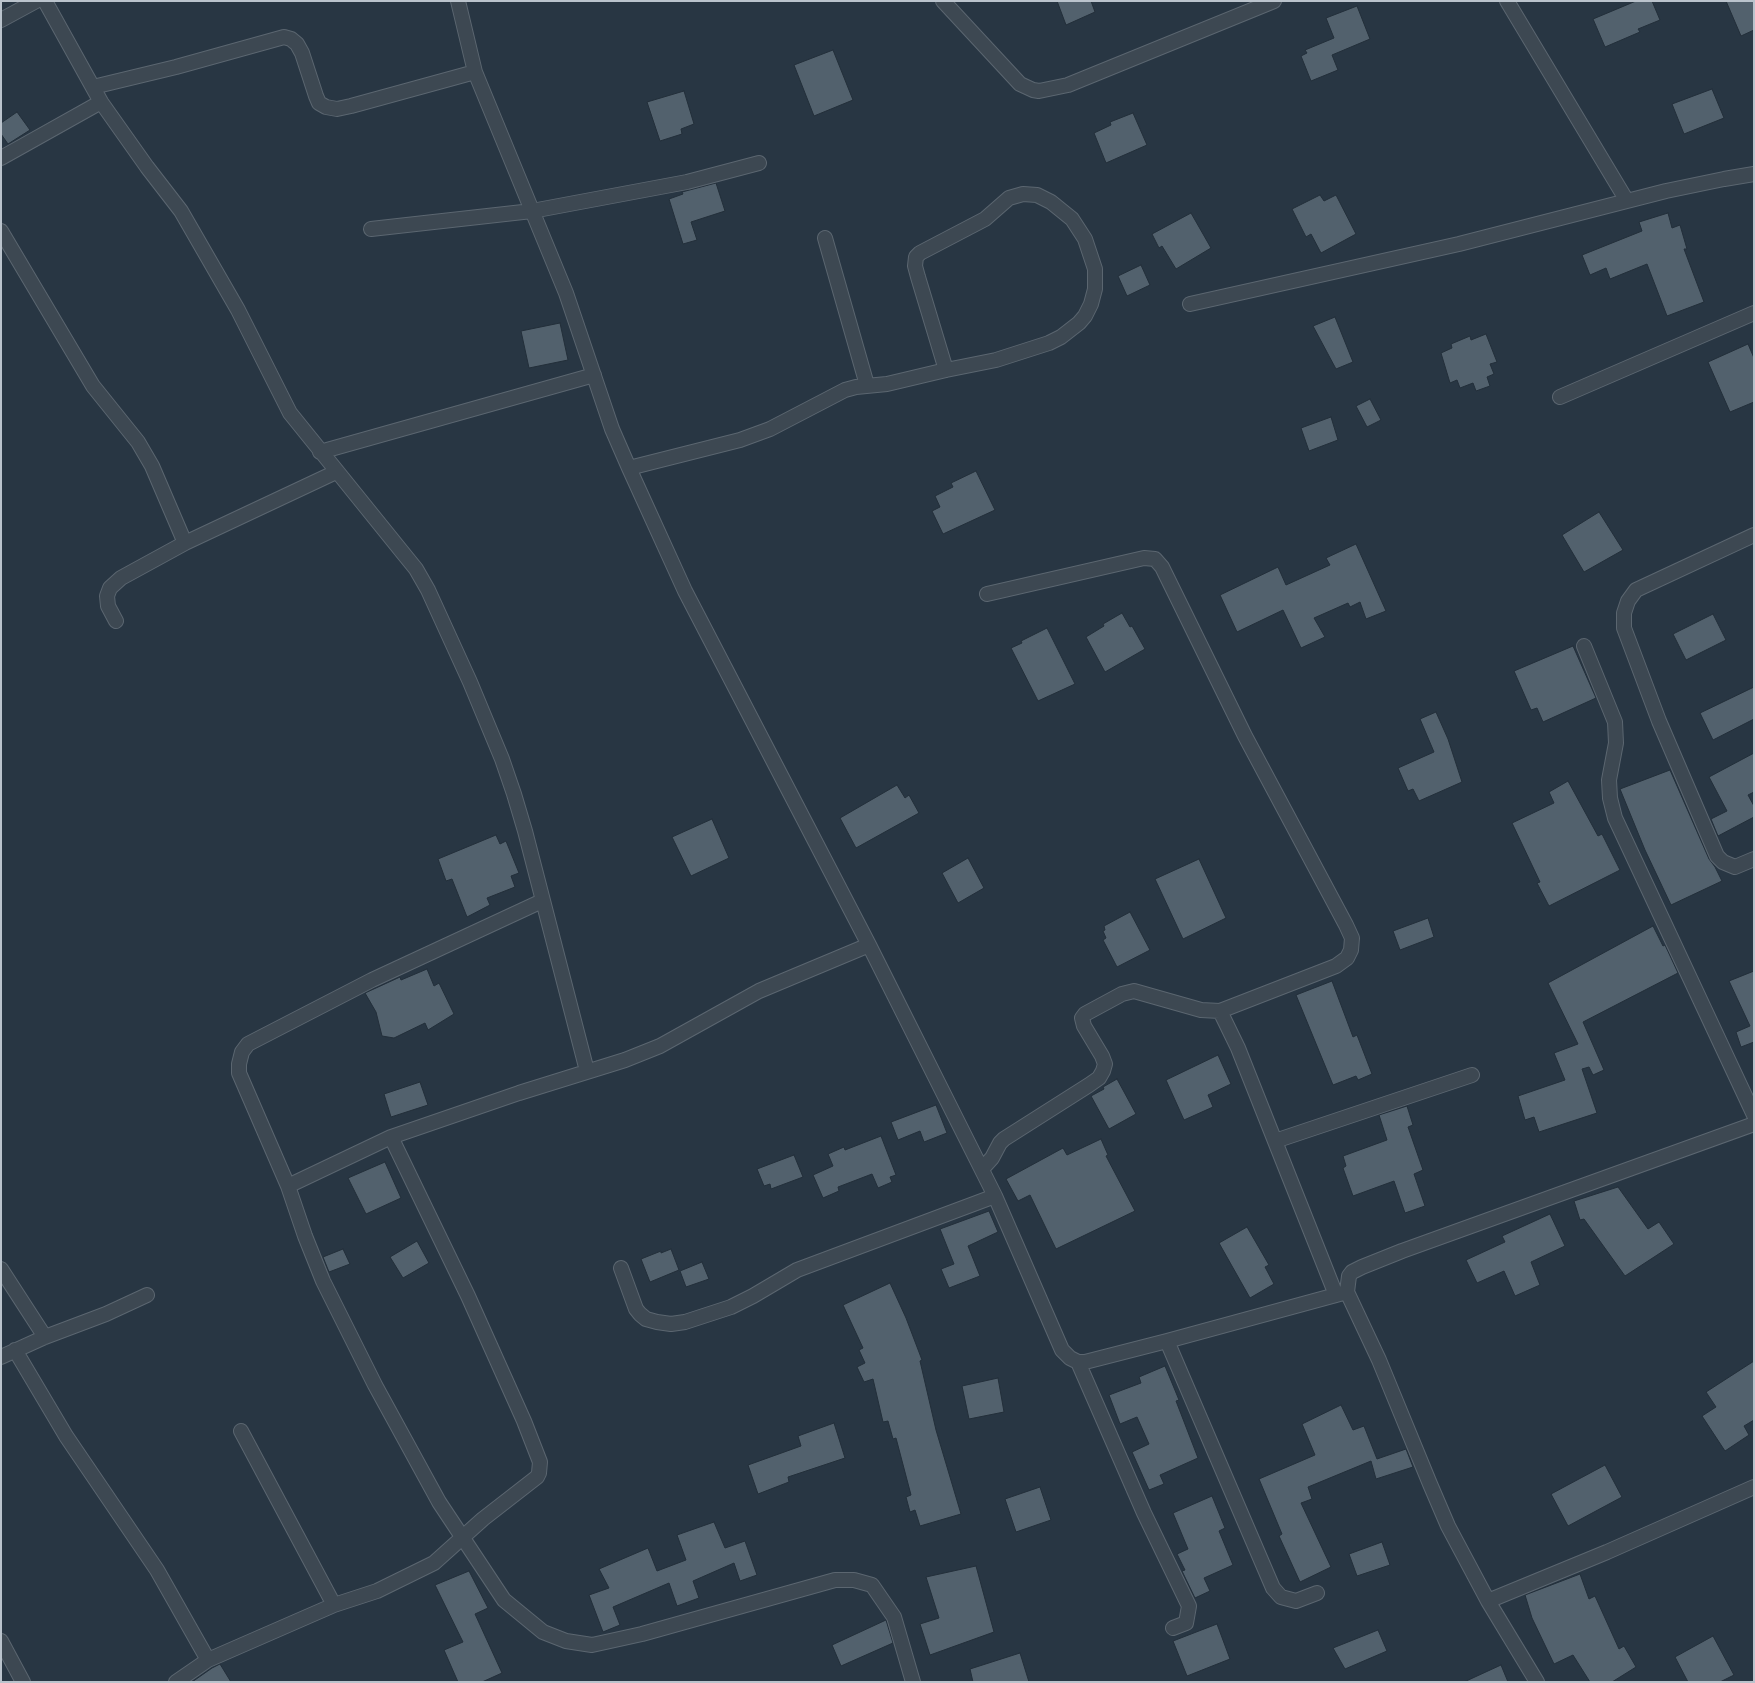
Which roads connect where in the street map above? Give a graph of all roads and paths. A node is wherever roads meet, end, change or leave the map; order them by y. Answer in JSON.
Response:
{"nodes":[{"id":1,"x":36,"y":1,"type":"edge"},
{"id":2,"x":45,"y":1,"type":"edge"},
{"id":3,"x":458,"y":1,"type":"edge"},
{"id":4,"x":943,"y":1,"type":"edge"},
{"id":5,"x":1274,"y":1,"type":"edge"},
{"id":6,"x":1507,"y":1,"type":"edge"},
{"id":7,"x":1,"y":20,"type":"edge"},
{"id":8,"x":475,"y":72,"type":"junction"},
{"id":9,"x":93,"y":87,"type":"junction"},
{"id":10,"x":101,"y":102,"type":"junction"},
{"id":11,"x":1,"y":158,"type":"edge"},
{"id":12,"x":759,"y":163,"type":"dead end"},
{"id":13,"x":1754,"y":174,"type":"edge"},
{"id":14,"x":1627,"y":201,"type":"junction"},
{"id":15,"x":532,"y":210,"type":"junction"},
{"id":16,"x":371,"y":229,"type":"dead end"},
{"id":17,"x":1,"y":231,"type":"edge"},
{"id":18,"x":825,"y":238,"type":"dead end"},
{"id":19,"x":1190,"y":304,"type":"dead end"},
{"id":20,"x":1754,"y":313,"type":"edge"},
{"id":21,"x":946,"y":370,"type":"junction"},
{"id":22,"x":594,"y":374,"type":"junction"},
{"id":23,"x":867,"y":385,"type":"junction"},
{"id":24,"x":1560,"y":397,"type":"dead end"},
{"id":25,"x":320,"y":452,"type":"junction"},
{"id":26,"x":629,"y":468,"type":"junction"},
{"id":27,"x":336,"y":472,"type":"junction"},
{"id":28,"x":1754,"y":535,"type":"edge"},
{"id":29,"x":185,"y":543,"type":"junction"},
{"id":30,"x":987,"y":594,"type":"dead end"},
{"id":31,"x":116,"y":621,"type":"dead end"},
{"id":32,"x":1584,"y":646,"type":"dead end"},
{"id":33,"x":1754,"y":859,"type":"edge"},
{"id":34,"x":542,"y":901,"type":"junction"},
{"id":35,"x":869,"y":945,"type":"junction"},
{"id":36,"x":1220,"y":1011,"type":"junction"},
{"id":37,"x":587,"y":1071,"type":"junction"},
{"id":38,"x":1472,"y":1075,"type":"dead end"},
{"id":39,"x":1754,"y":1115,"type":"edge"},
{"id":40,"x":1754,"y":1124,"type":"edge"},
{"id":41,"x":391,"y":1137,"type":"junction"},
{"id":42,"x":1275,"y":1140,"type":"junction"},
{"id":43,"x":982,"y":1169,"type":"junction"},
{"id":44,"x":288,"y":1186,"type":"junction"},
{"id":45,"x":995,"y":1196,"type":"junction"},
{"id":46,"x":621,"y":1268,"type":"dead end"},
{"id":47,"x":1,"y":1269,"type":"edge"},
{"id":48,"x":1341,"y":1294,"type":"junction"},
{"id":49,"x":147,"y":1295,"type":"dead end"},
{"id":50,"x":45,"y":1337,"type":"junction"},
{"id":51,"x":1167,"y":1342,"type":"junction"},
{"id":52,"x":15,"y":1350,"type":"junction"},
{"id":53,"x":1,"y":1357,"type":"edge"},
{"id":54,"x":1078,"y":1362,"type":"junction"},
{"id":55,"x":240,"y":1431,"type":"dead end"},
{"id":56,"x":1754,"y":1487,"type":"edge"},
{"id":57,"x":464,"y":1538,"type":"junction"},
{"id":58,"x":1317,"y":1593,"type":"dead end"},
{"id":59,"x":1488,"y":1601,"type":"junction"},
{"id":60,"x":334,"y":1605,"type":"junction"},
{"id":61,"x":1173,"y":1628,"type":"dead end"},
{"id":62,"x":1,"y":1641,"type":"edge"},
{"id":63,"x":208,"y":1660,"type":"junction"},
{"id":64,"x":23,"y":1682,"type":"edge"},
{"id":65,"x":176,"y":1682,"type":"edge"},
{"id":66,"x":913,"y":1682,"type":"edge"},
{"id":67,"x":1537,"y":1682,"type":"edge"}],
"edges":[{"from":1,"to":7,"type":"street"},
{"from":2,"to":9,"type":"street"},
{"from":3,"to":8,"type":"street"},
{"from":4,"to":5,"type":"street"},
{"from":6,"to":14,"type":"street"},
{"from":8,"to":9,"type":"street"},
{"from":8,"to":15,"type":"street"},
{"from":9,"to":10,"type":"street"},
{"from":10,"to":11,"type":"street"},
{"from":10,"to":25,"type":"street"},
{"from":12,"to":15,"type":"street"},
{"from":13,"to":14,"type":"street"},
{"from":14,"to":19,"type":"street"},
{"from":15,"to":16,"type":"street"},
{"from":15,"to":22,"type":"street"},
{"from":17,"to":29,"type":"street"},
{"from":18,"to":23,"type":"street"},
{"from":20,"to":24,"type":"street"},
{"from":21,"to":21,"type":"street"},
{"from":21,"to":23,"type":"street"},
{"from":22,"to":25,"type":"street"},
{"from":22,"to":26,"type":"street"},
{"from":23,"to":26,"type":"street"},
{"from":25,"to":27,"type":"street"},
{"from":26,"to":35,"type":"street"},
{"from":27,"to":29,"type":"street"},
{"from":27,"to":34,"type":"street"},
{"from":28,"to":33,"type":"street"},
{"from":29,"to":31,"type":"street"},
{"from":30,"to":36,"type":"street"},
{"from":32,"to":39,"type":"street"},
{"from":34,"to":37,"type":"street"},
{"from":34,"to":44,"type":"street"},
{"from":35,"to":37,"type":"street"},
{"from":35,"to":43,"type":"street"},
{"from":36,"to":42,"type":"street"},
{"from":36,"to":43,"type":"street"},
{"from":37,"to":41,"type":"street"},
{"from":38,"to":42,"type":"street"},
{"from":40,"to":48,"type":"street"},
{"from":41,"to":44,"type":"street"},
{"from":41,"to":57,"type":"street"},
{"from":42,"to":48,"type":"street"},
{"from":43,"to":45,"type":"street"},
{"from":44,"to":57,"type":"street"},
{"from":45,"to":46,"type":"street"},
{"from":45,"to":54,"type":"street"},
{"from":47,"to":50,"type":"street"},
{"from":48,"to":51,"type":"street"},
{"from":48,"to":59,"type":"street"},
{"from":49,"to":50,"type":"street"},
{"from":50,"to":52,"type":"street"},
{"from":51,"to":54,"type":"street"},
{"from":51,"to":58,"type":"street"},
{"from":52,"to":53,"type":"street"},
{"from":52,"to":63,"type":"street"},
{"from":54,"to":61,"type":"street"},
{"from":55,"to":60,"type":"street"},
{"from":56,"to":59,"type":"street"},
{"from":57,"to":60,"type":"street"},
{"from":57,"to":66,"type":"street"},
{"from":59,"to":67,"type":"street"},
{"from":60,"to":63,"type":"street"},
{"from":62,"to":64,"type":"street"},
{"from":63,"to":65,"type":"street"}]}
